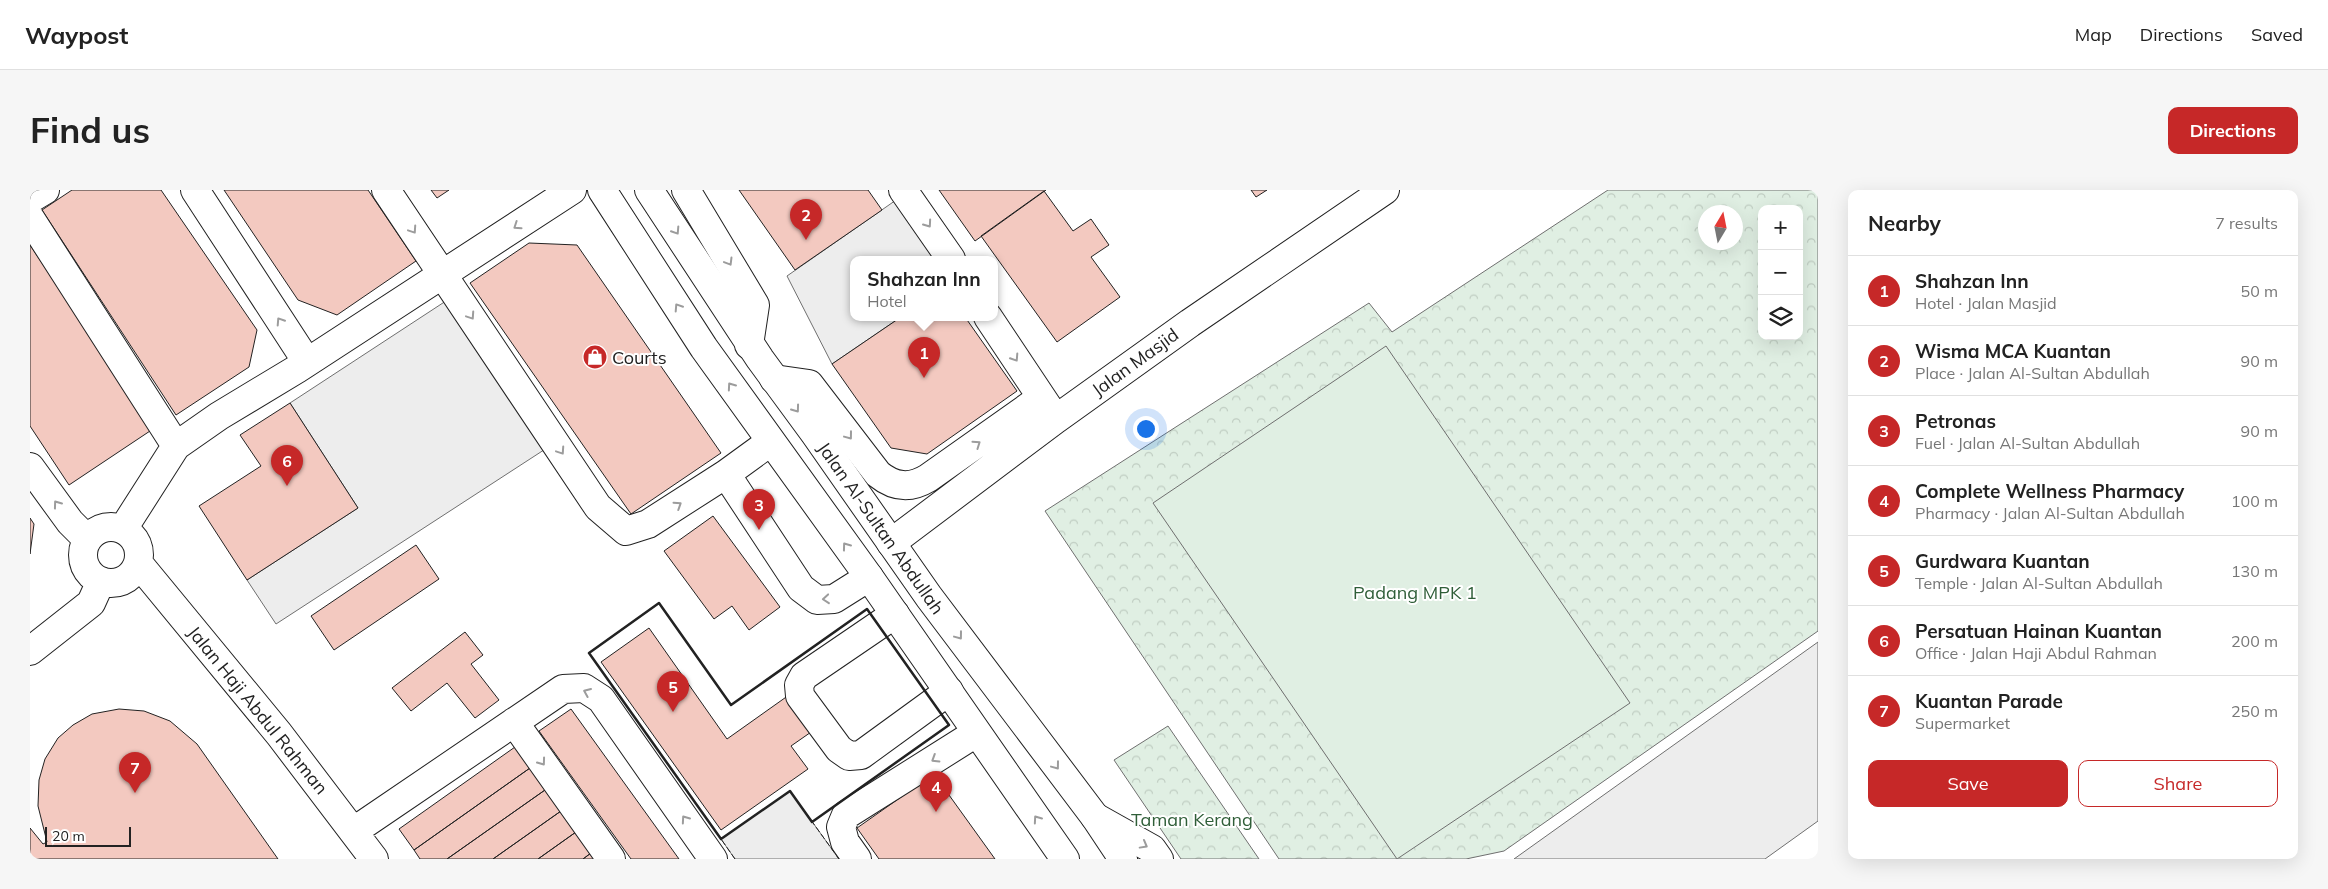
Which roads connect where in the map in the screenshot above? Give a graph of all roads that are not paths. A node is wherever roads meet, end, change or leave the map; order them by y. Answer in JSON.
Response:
{"nodes":[{"id":1,"x":45,"y":190,"type":"edge"},
{"id":2,"x":195,"y":190,"type":"edge"},
{"id":3,"x":386,"y":190,"type":"edge"},
{"id":4,"x":572,"y":190,"type":"edge"},
{"id":5,"x":602,"y":190,"type":"edge"},
{"id":6,"x":649,"y":190,"type":"edge"},
{"id":7,"x":686,"y":190,"type":"edge"},
{"id":8,"x":903,"y":190,"type":"edge"},
{"id":9,"x":1385,"y":190,"type":"edge"},
{"id":10,"x":539,"y":198,"type":"edge"},
{"id":11,"x":30,"y":199,"type":"edge"},
{"id":12,"x":30,"y":218,"type":"edge"},
{"id":13,"x":949,"y":256,"type":"edge"},
{"id":14,"x":444,"y":275,"type":"junction"},
{"id":15,"x":991,"y":321,"type":"edge"},
{"id":16,"x":749,"y":345,"type":"junction"},
{"id":17,"x":307,"y":362,"type":"junction"},
{"id":18,"x":774,"y":378,"type":"junction"},
{"id":19,"x":1049,"y":409,"type":"junction"},
{"id":20,"x":770,"y":442,"type":"junction"},
{"id":21,"x":176,"y":446,"type":"junction"},
{"id":22,"x":30,"y":466,"type":"edge"},
{"id":23,"x":726,"y":474,"type":"junction"},
{"id":24,"x":123,"y":529,"type":"junction"},
{"id":25,"x":87,"y":539,"type":"junction"},
{"id":26,"x":891,"y":543,"type":"junction"},
{"id":27,"x":138,"y":564,"type":"junction"},
{"id":28,"x":869,"y":577,"type":"junction"},
{"id":29,"x":101,"y":581,"type":"junction"},
{"id":30,"x":895,"y":614,"type":"junction"},
{"id":31,"x":30,"y":651,"type":"edge"},
{"id":32,"x":949,"y":691,"type":"junction"},
{"id":33,"x":514,"y":722,"type":"junction"},
{"id":34,"x":976,"y":733,"type":"junction"},
{"id":35,"x":1095,"y":818,"type":"junction"},
{"id":36,"x":354,"y":831,"type":"junction"},
{"id":37,"x":374,"y":859,"type":"edge"},
{"id":38,"x":611,"y":859,"type":"edge"},
{"id":39,"x":713,"y":859,"type":"edge"},
{"id":40,"x":857,"y":859,"type":"edge"},
{"id":41,"x":1065,"y":859,"type":"edge"},
{"id":42,"x":1123,"y":859,"type":"edge"},
{"id":43,"x":1159,"y":859,"type":"edge"}],
"edges":[{"from":1,"to":11,"type":"street"},
{"from":17,"to":2,"type":"street","one_way":true},
{"from":3,"to":14,"type":"street","one_way":true},
{"from":4,"to":10,"type":"street"},
{"from":20,"to":5,"type":"street","one_way":true},
{"from":6,"to":16,"type":"street","name":"Jalan Al-Sultan Abdullah","one_way":true},
{"from":7,"to":16,"type":"street","one_way":true},
{"from":8,"to":13,"type":"street","one_way":true},
{"from":9,"to":19,"type":"street","name":"Jalan Masjid"},
{"from":10,"to":14,"type":"street","one_way":true},
{"from":12,"to":21,"type":"street"},
{"from":14,"to":17,"type":"street"},
{"from":14,"to":23,"type":"street","one_way":true},
{"from":15,"to":19,"type":"street","one_way":true},
{"from":16,"to":18,"type":"street","name":"Jalan Al-Sultan Abdullah"},
{"from":17,"to":21,"type":"street"},
{"from":18,"to":19,"type":"street","one_way":true},
{"from":18,"to":26,"type":"street","name":"Jalan Al-Sultan Abdullah","one_way":true},
{"from":19,"to":26,"type":"street","name":"Jalan Masjid"},
{"from":20,"to":23,"type":"street"},
{"from":28,"to":20,"type":"street","one_way":true},
{"from":21,"to":24,"type":"street"},
{"from":25,"to":22,"type":"street","one_way":true},
{"from":28,"to":23,"type":"street","one_way":true},
{"from":24,"to":25,"type":"street"},
{"from":24,"to":27,"type":"street"},
{"from":25,"to":29,"type":"street"},
{"from":26,"to":35,"type":"street","name":"Jalan Al-Sultan Abdullah","one_way":true},
{"from":27,"to":29,"type":"street"},
{"from":27,"to":36,"type":"street","name":"Jalan Haji Abdul Rahman"},
{"from":28,"to":30,"type":"street"},
{"from":29,"to":31,"type":"street"},
{"from":30,"to":32,"type":"street"},
{"from":30,"to":32,"type":"street"},
{"from":32,"to":34,"type":"street"},
{"from":33,"to":36,"type":"street"},
{"from":33,"to":38,"type":"street","one_way":true},
{"from":39,"to":33,"type":"street","one_way":true},
{"from":34,"to":40,"type":"street","one_way":true},
{"from":41,"to":34,"type":"street","one_way":true},
{"from":35,"to":42,"type":"street","name":"Jalan Al-Sultan Abdullah"},
{"from":35,"to":43,"type":"street","one_way":true},
{"from":36,"to":37,"type":"street","name":"Jalan Haji Abdul Rahman"}]}
